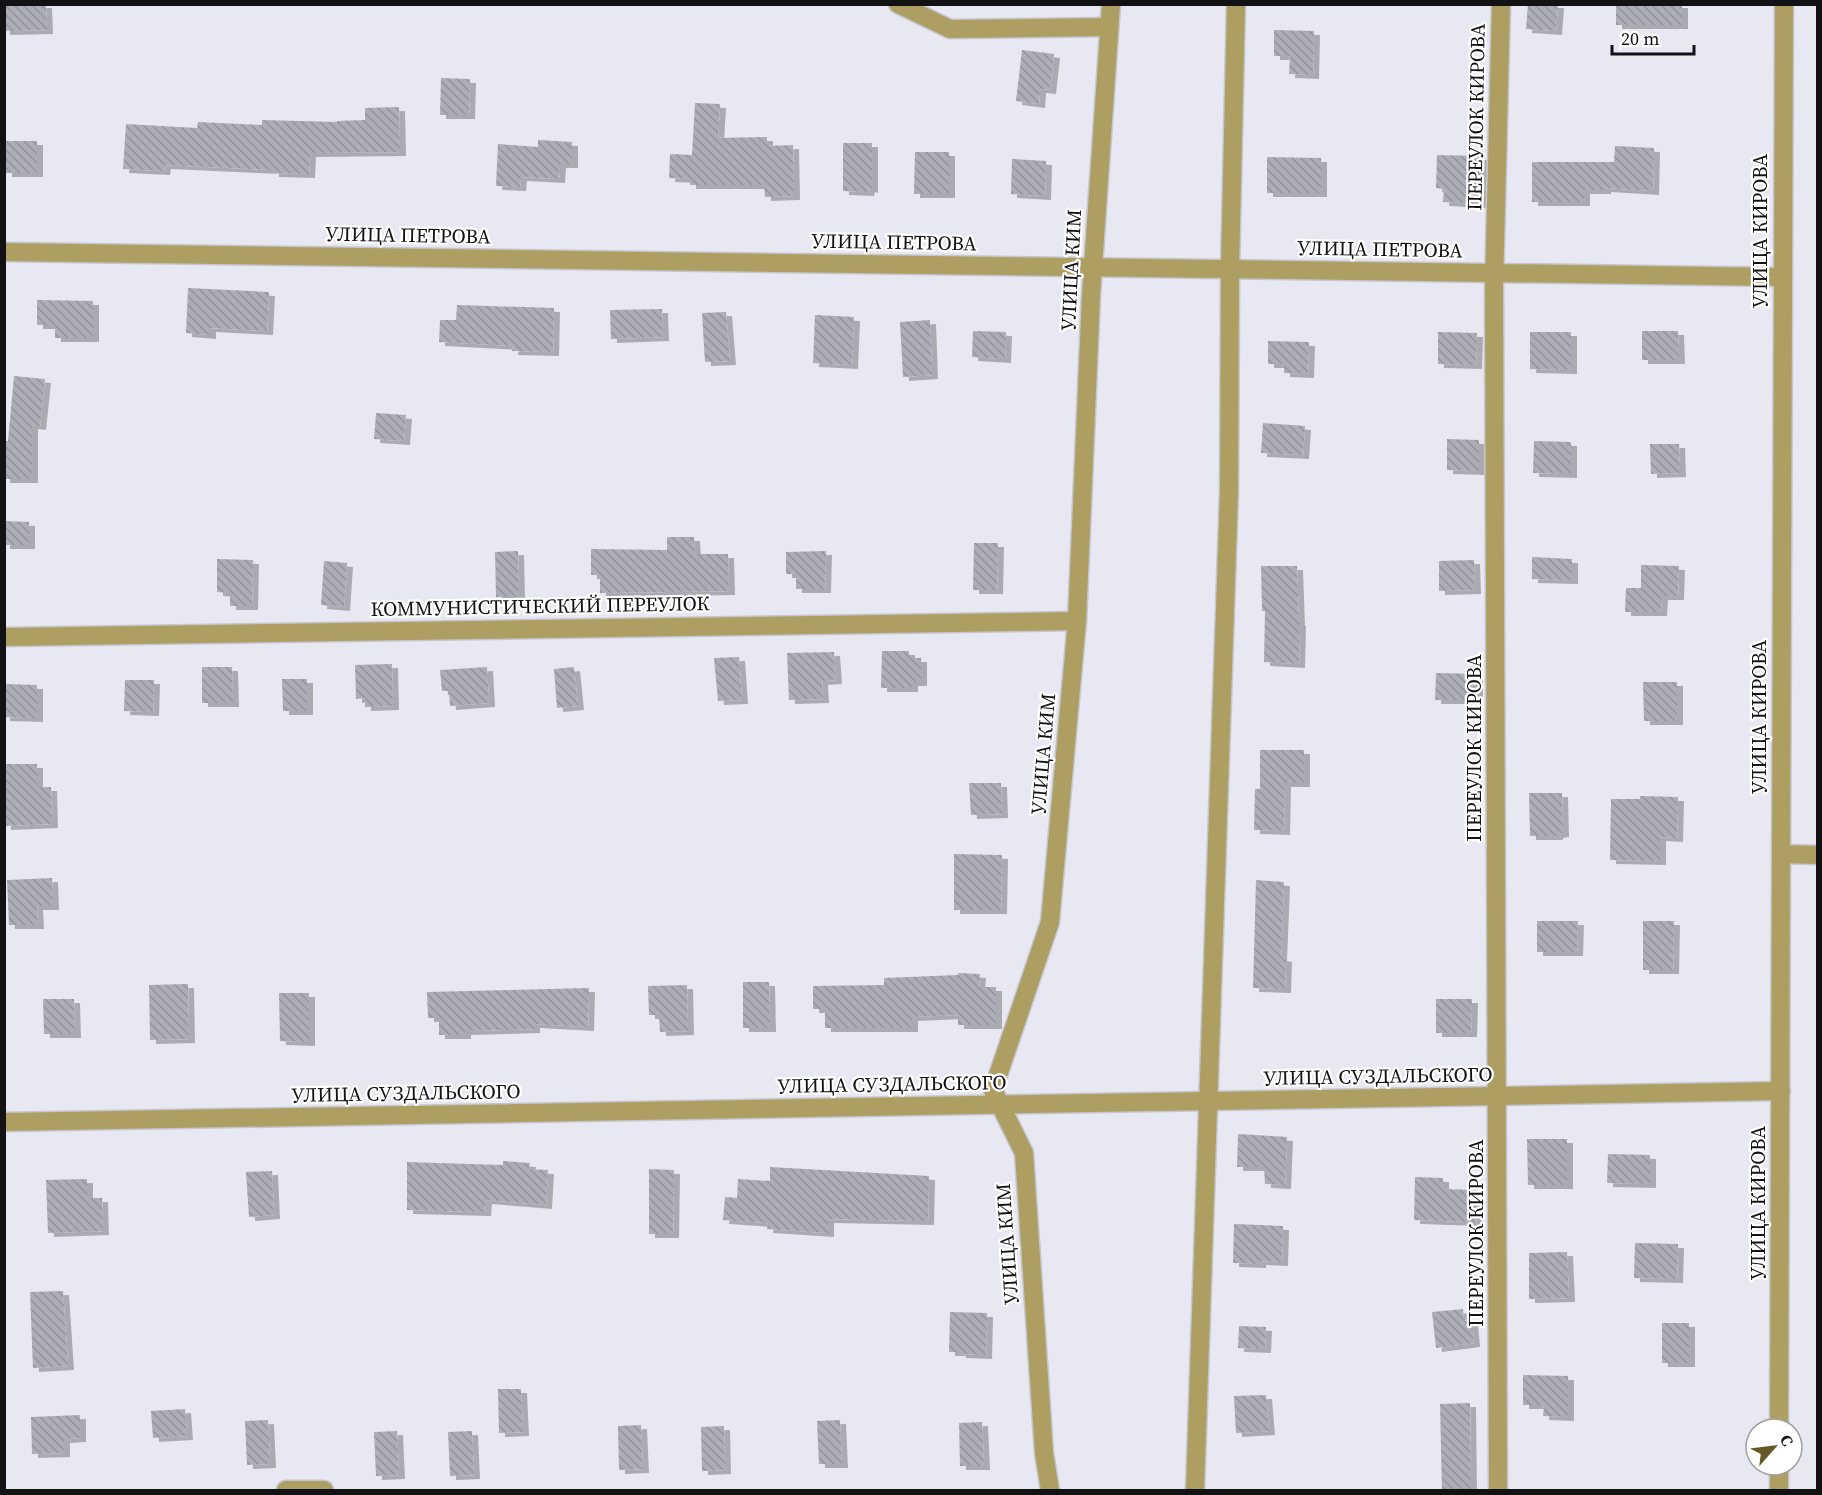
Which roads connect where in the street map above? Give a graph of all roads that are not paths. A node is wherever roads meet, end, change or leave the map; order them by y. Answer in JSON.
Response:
{"nodes":[{"id":1,"x":898,"y":4,"type":"edge"},
{"id":2,"x":1111,"y":4,"type":"edge"},
{"id":3,"x":1236,"y":4,"type":"edge"},
{"id":4,"x":1501,"y":4,"type":"edge"},
{"id":5,"x":1784,"y":4,"type":"edge"},
{"id":6,"x":1109,"y":27,"type":"junction"},
{"id":7,"x":4,"y":252,"type":"edge"},
{"id":8,"x":1093,"y":267,"type":"junction"},
{"id":9,"x":1230,"y":269,"type":"junction"},
{"id":10,"x":1495,"y":273,"type":"junction"},
{"id":11,"x":1782,"y":277,"type":"junction"},
{"id":12,"x":1077,"y":621,"type":"junction"},
{"id":13,"x":4,"y":637,"type":"edge"},
{"id":14,"x":1782,"y":854,"type":"junction"},
{"id":15,"x":1818,"y":855,"type":"edge"},
{"id":16,"x":1781,"y":1091,"type":"junction"},
{"id":17,"x":1498,"y":1096,"type":"junction"},
{"id":18,"x":1209,"y":1101,"type":"junction"},
{"id":19,"x":1000,"y":1105,"type":"junction"},
{"id":20,"x":4,"y":1122,"type":"edge"},
{"id":21,"x":1779,"y":1417,"type":"edge"},
{"id":22,"x":286,"y":1491,"type":"edge"},
{"id":23,"x":324,"y":1491,"type":"edge"},
{"id":24,"x":1050,"y":1491,"type":"edge"},
{"id":25,"x":1195,"y":1491,"type":"edge"},
{"id":26,"x":1498,"y":1491,"type":"edge"}],
"edges":[{"from":1,"to":6,"type":"street"},
{"from":2,"to":6,"type":"street","name":"УЛИЦА КИМ"},
{"from":3,"to":9,"type":"street"},
{"from":4,"to":10,"type":"street","name":"ПЕРЕУЛОК КИРОВА"},
{"from":5,"to":11,"type":"street","name":"УЛИЦА КИРОВА"},
{"from":6,"to":8,"type":"street","name":"УЛИЦА КИМ"},
{"from":7,"to":8,"type":"street","name":"УЛИЦА ПЕТРОВА"},
{"from":8,"to":9,"type":"street","name":"УЛИЦА ПЕТРОВА"},
{"from":8,"to":12,"type":"street","name":"УЛИЦА КИМ"},
{"from":9,"to":10,"type":"street","name":"УЛИЦА ПЕТРОВА"},
{"from":9,"to":18,"type":"street"},
{"from":10,"to":11,"type":"street","name":"УЛИЦА ПЕТРОВА"},
{"from":10,"to":17,"type":"street","name":"ПЕРЕУЛОК КИРОВА"},
{"from":11,"to":14,"type":"street","name":"УЛИЦА КИРОВА"},
{"from":12,"to":13,"type":"street","name":"КОММУНИСТИЧЕСКИЙ ПЕРЕУЛОК"},
{"from":12,"to":19,"type":"street","name":"УЛИЦА КИМ"},
{"from":14,"to":15,"type":"street"},
{"from":14,"to":16,"type":"street","name":"УЛИЦА КИРОВА"},
{"from":16,"to":17,"type":"street","name":"УЛИЦА СУЗДАЛЬСКОГО"},
{"from":16,"to":21,"type":"street","name":"УЛИЦА КИРОВА"},
{"from":17,"to":18,"type":"street","name":"УЛИЦА СУЗДАЛЬСКОГО"},
{"from":17,"to":26,"type":"street","name":"ПЕРЕУЛОК КИРОВА"},
{"from":18,"to":19,"type":"street","name":"УЛИЦА СУЗДАЛЬСКОГО"},
{"from":18,"to":25,"type":"street"},
{"from":19,"to":20,"type":"street","name":"УЛИЦА СУЗДАЛЬСКОГО"},
{"from":19,"to":24,"type":"street","name":"УЛИЦА КИМ"},
{"from":22,"to":23,"type":"street"}]}
